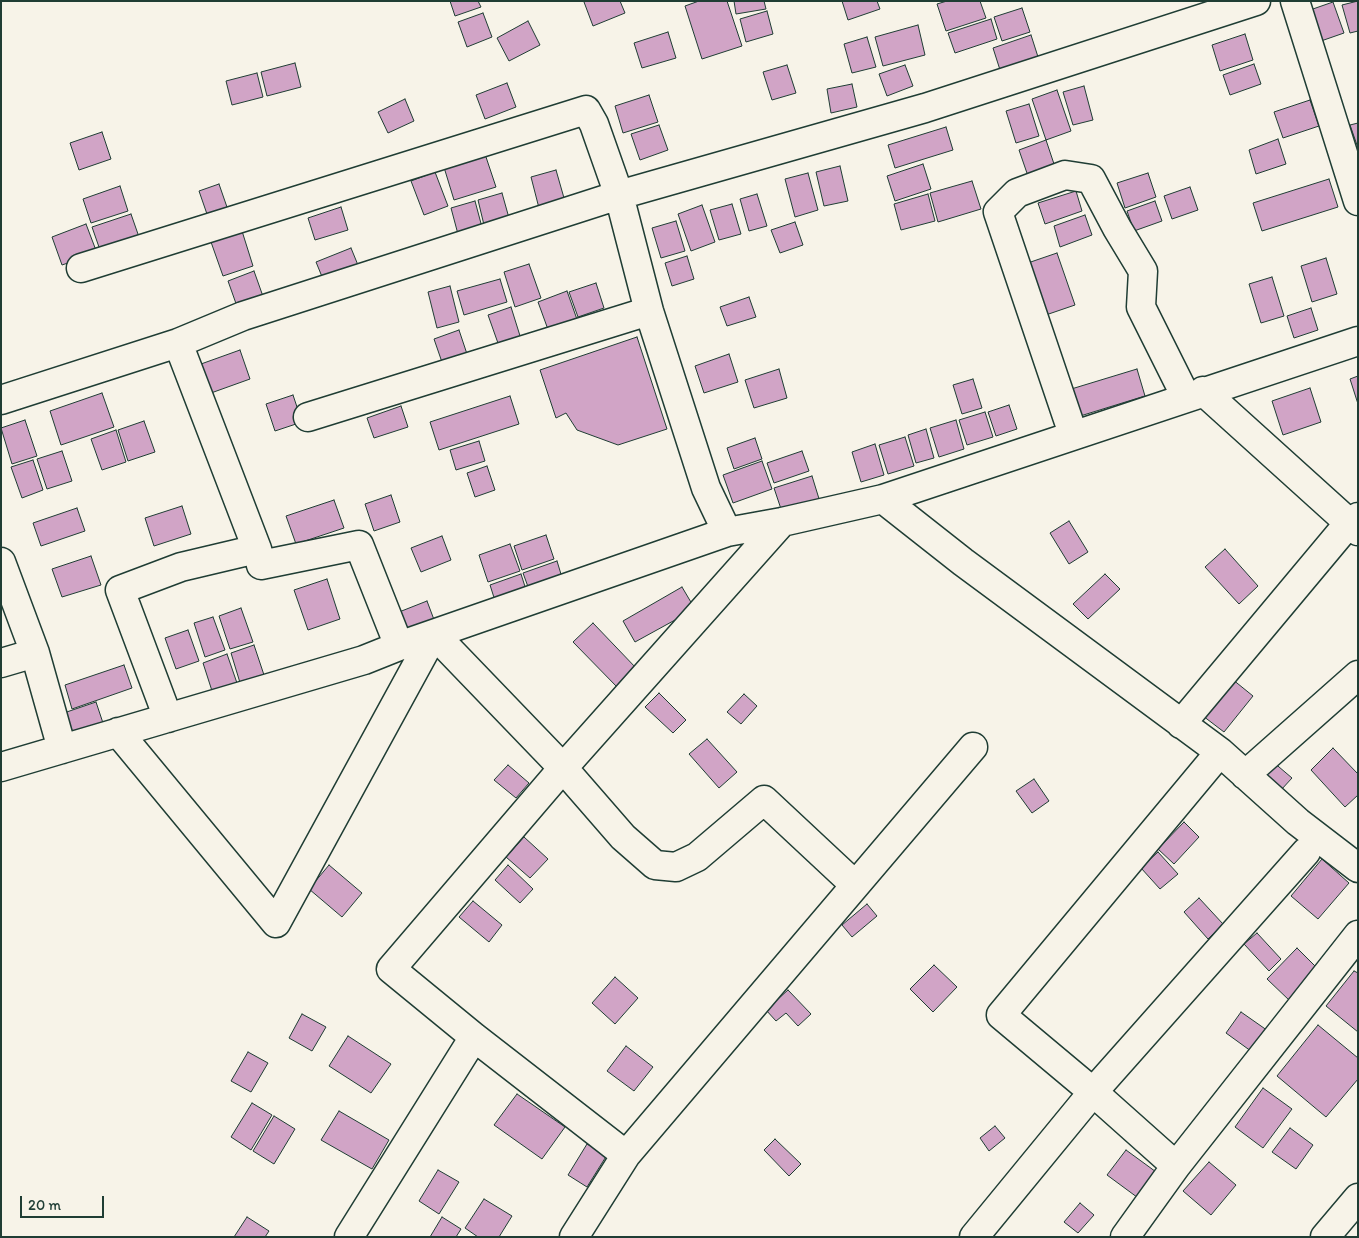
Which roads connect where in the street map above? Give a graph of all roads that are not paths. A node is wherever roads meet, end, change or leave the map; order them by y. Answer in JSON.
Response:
{"nodes":[{"id":1,"x":1256,"y":1,"type":"edge"},
{"id":2,"x":1295,"y":1,"type":"edge"},
{"id":3,"x":619,"y":195,"type":"junction"},
{"id":4,"x":1358,"y":201,"type":"edge"},
{"id":5,"x":81,"y":268,"type":"dead end"},
{"id":6,"x":650,"y":311,"type":"junction"},
{"id":7,"x":1358,"y":341,"type":"edge"},
{"id":8,"x":178,"y":342,"type":"junction"},
{"id":9,"x":1194,"y":394,"type":"junction"},
{"id":10,"x":1,"y":400,"type":"edge"},
{"id":11,"x":308,"y":417,"type":"dead end"},
{"id":12,"x":1073,"y":434,"type":"junction"},
{"id":13,"x":883,"y":499,"type":"junction"},
{"id":14,"x":782,"y":522,"type":"junction"},
{"id":15,"x":1355,"y":524,"type":"edge"},
{"id":16,"x":728,"y":532,"type":"junction"},
{"id":17,"x":257,"y":549,"type":"junction"},
{"id":18,"x":1,"y":562,"type":"edge"},
{"id":19,"x":434,"y":634,"type":"junction"},
{"id":20,"x":399,"y":646,"type":"junction"},
{"id":21,"x":34,"y":653,"type":"junction"},
{"id":22,"x":1,"y":663,"type":"edge"},
{"id":23,"x":1358,"y":675,"type":"edge"},
{"id":24,"x":168,"y":718,"type":"junction"},
{"id":25,"x":1181,"y":724,"type":"junction"},
{"id":26,"x":118,"y":732,"type":"junction"},
{"id":27,"x":973,"y":747,"type":"dead end"},
{"id":28,"x":62,"y":749,"type":"junction"},
{"id":29,"x":1220,"y":752,"type":"junction"},
{"id":30,"x":1,"y":767,"type":"edge"},
{"id":31,"x":563,"y":768,"type":"junction"},
{"id":32,"x":1245,"y":775,"type":"junction"},
{"id":33,"x":1306,"y":852,"type":"dead end"},
{"id":34,"x":1354,"y":857,"type":"edge"},
{"id":35,"x":855,"y":885,"type":"junction"},
{"id":36,"x":1358,"y":935,"type":"edge"},
{"id":37,"x":474,"y":1037,"type":"junction"},
{"id":38,"x":1093,"y":1092,"type":"junction"},
{"id":39,"x":626,"y":1155,"type":"junction"},
{"id":40,"x":1176,"y":1166,"type":"junction"},
{"id":41,"x":1358,"y":1198,"type":"edge"},
{"id":42,"x":349,"y":1237,"type":"edge"},
{"id":43,"x":574,"y":1237,"type":"edge"},
{"id":44,"x":974,"y":1237,"type":"edge"},
{"id":45,"x":1125,"y":1237,"type":"edge"},
{"id":46,"x":1325,"y":1237,"type":"edge"}],
"edges":[{"from":1,"to":3,"type":"street"},
{"from":2,"to":4,"type":"street"},
{"from":3,"to":5,"type":"street"},
{"from":3,"to":6,"type":"street"},
{"from":3,"to":8,"type":"street"},
{"from":6,"to":11,"type":"street"},
{"from":6,"to":16,"type":"street"},
{"from":7,"to":9,"type":"street"},
{"from":8,"to":10,"type":"street"},
{"from":8,"to":17,"type":"street"},
{"from":9,"to":12,"type":"street"},
{"from":9,"to":12,"type":"street"},
{"from":9,"to":15,"type":"street"},
{"from":12,"to":13,"type":"street"},
{"from":13,"to":14,"type":"street"},
{"from":13,"to":25,"type":"street"},
{"from":14,"to":16,"type":"street"},
{"from":14,"to":31,"type":"street"},
{"from":15,"to":25,"type":"street"},
{"from":16,"to":19,"type":"street"},
{"from":17,"to":20,"type":"street"},
{"from":17,"to":24,"type":"street"},
{"from":18,"to":21,"type":"street"},
{"from":19,"to":20,"type":"street"},
{"from":19,"to":26,"type":"street"},
{"from":19,"to":31,"type":"street"},
{"from":20,"to":24,"type":"street"},
{"from":21,"to":22,"type":"street"},
{"from":21,"to":28,"type":"street"},
{"from":23,"to":32,"type":"street"},
{"from":24,"to":26,"type":"street"},
{"from":25,"to":29,"type":"street"},
{"from":26,"to":28,"type":"street"},
{"from":27,"to":35,"type":"street"},
{"from":28,"to":30,"type":"street"},
{"from":29,"to":32,"type":"street"},
{"from":29,"to":38,"type":"street"},
{"from":31,"to":35,"type":"street"},
{"from":31,"to":37,"type":"street"},
{"from":32,"to":34,"type":"street"},
{"from":33,"to":38,"type":"street"},
{"from":35,"to":39,"type":"street"},
{"from":36,"to":40,"type":"street"},
{"from":37,"to":39,"type":"street"},
{"from":37,"to":42,"type":"street"},
{"from":38,"to":40,"type":"street"},
{"from":38,"to":44,"type":"street"},
{"from":39,"to":43,"type":"street"},
{"from":40,"to":45,"type":"street"},
{"from":41,"to":46,"type":"street"}]}
